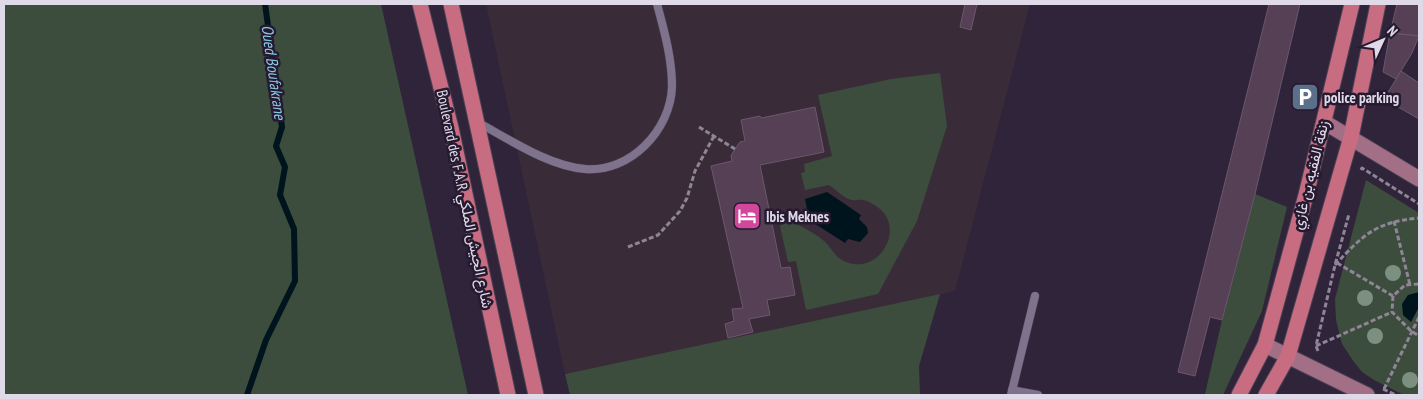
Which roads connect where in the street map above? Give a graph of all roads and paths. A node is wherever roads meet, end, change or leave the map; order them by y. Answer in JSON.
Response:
{"nodes":[{"id":1,"x":420,"y":4,"type":"edge"},
{"id":2,"x":451,"y":4,"type":"edge"},
{"id":3,"x":657,"y":4,"type":"edge"},
{"id":4,"x":1352,"y":4,"type":"edge"},
{"id":5,"x":1378,"y":4,"type":"edge"},
{"id":6,"x":477,"y":122,"type":"junction"},
{"id":7,"x":1324,"y":122,"type":"junction"},
{"id":8,"x":699,"y":127,"type":"dead end"},
{"id":9,"x":714,"y":136,"type":"junction"},
{"id":10,"x":1350,"y":137,"type":"junction"},
{"id":11,"x":735,"y":149,"type":"dead end"},
{"id":12,"x":1362,"y":168,"type":"dead end"},
{"id":13,"x":1419,"y":179,"type":"edge"},
{"id":14,"x":1419,"y":204,"type":"edge"},
{"id":15,"x":1419,"y":218,"type":"edge"},
{"id":16,"x":1394,"y":221,"type":"junction"},
{"id":17,"x":628,"y":247,"type":"dead end"},
{"id":18,"x":1337,"y":263,"type":"junction"},
{"id":19,"x":1419,"y":284,"type":"edge"},
{"id":20,"x":1410,"y":285,"type":"junction"},
{"id":21,"x":1035,"y":296,"type":"dead end"},
{"id":22,"x":1393,"y":296,"type":"junction"},
{"id":23,"x":1392,"y":312,"type":"junction"},
{"id":24,"x":1419,"y":317,"type":"edge"},
{"id":25,"x":1411,"y":331,"type":"junction"},
{"id":26,"x":1419,"y":336,"type":"edge"},
{"id":27,"x":1265,"y":345,"type":"junction"},
{"id":28,"x":1316,"y":346,"type":"junction"},
{"id":29,"x":1288,"y":356,"type":"junction"},
{"id":30,"x":1321,"y":357,"type":"dead end"},
{"id":31,"x":1384,"y":389,"type":"junction"},
{"id":32,"x":1371,"y":390,"type":"edge"},
{"id":33,"x":1011,"y":392,"type":"edge"},
{"id":34,"x":508,"y":395,"type":"edge"},
{"id":35,"x":536,"y":395,"type":"edge"},
{"id":36,"x":1038,"y":395,"type":"edge"},
{"id":37,"x":1239,"y":395,"type":"edge"},
{"id":38,"x":1266,"y":395,"type":"edge"},
{"id":39,"x":1396,"y":395,"type":"edge"}],
"edges":[{"from":1,"to":34,"type":"main road","name":"Boulevard des F.A.R شارع الجيش الملكي"},
{"from":2,"to":6,"type":"main road","name":"Boulevard des F.A.R شارع الجيش الملكي"},
{"from":3,"to":6,"type":"lane"},
{"from":4,"to":7,"type":"main road","name":"زنقة الفقيه بن غازي"},
{"from":5,"to":10,"type":"main road"},
{"from":6,"to":35,"type":"main road","name":"Boulevard des F.A.R شارع الجيش الملكي"},
{"from":7,"to":10,"type":"street"},
{"from":7,"to":27,"type":"main road","name":"زنقة الفقيه بن غازي"},
{"from":8,"to":9,"type":"path"},
{"from":9,"to":11,"type":"path"},
{"from":9,"to":17,"type":"path"},
{"from":10,"to":13,"type":"street"},
{"from":10,"to":29,"type":"main road"},
{"from":12,"to":14,"type":"path"},
{"from":15,"to":16,"type":"path"},
{"from":16,"to":18,"type":"path"},
{"from":16,"to":20,"type":"path"},
{"from":18,"to":22,"type":"path"},
{"from":18,"to":28,"type":"path"},
{"from":19,"to":20,"type":"path"},
{"from":20,"to":22,"type":"path"},
{"from":21,"to":33,"type":"lane"},
{"from":22,"to":23,"type":"path"},
{"from":23,"to":25,"type":"path"},
{"from":23,"to":28,"type":"path"},
{"from":24,"to":25,"type":"path"},
{"from":25,"to":26,"type":"path"},
{"from":25,"to":31,"type":"path"},
{"from":27,"to":29,"type":"street"},
{"from":27,"to":37,"type":"main road","name":"زنقة الفقيه بن غازي"},
{"from":28,"to":30,"type":"path"},
{"from":29,"to":32,"type":"street"},
{"from":29,"to":38,"type":"main road"},
{"from":31,"to":32,"type":"path"},
{"from":31,"to":39,"type":"path"},
{"from":33,"to":36,"type":"lane"}]}
